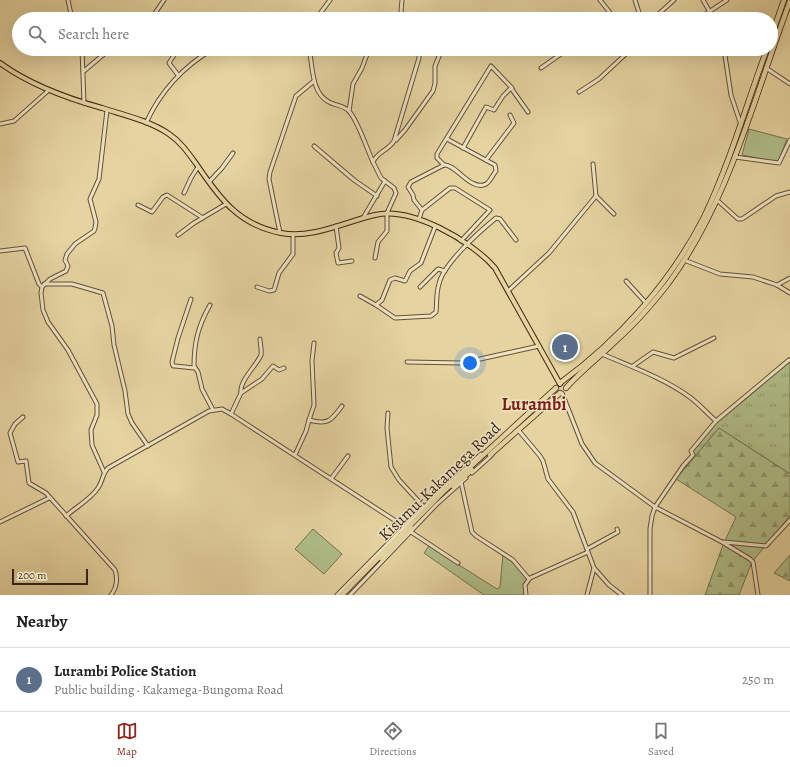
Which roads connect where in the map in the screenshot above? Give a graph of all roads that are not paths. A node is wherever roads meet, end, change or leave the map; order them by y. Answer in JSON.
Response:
{"nodes":[{"id":1,"x":68,"y":0,"type":"edge"},
{"id":2,"x":164,"y":0,"type":"edge"},
{"id":3,"x":330,"y":0,"type":"edge"},
{"id":4,"x":402,"y":0,"type":"edge"},
{"id":5,"x":600,"y":0,"type":"edge"},
{"id":6,"x":635,"y":0,"type":"edge"},
{"id":7,"x":674,"y":0,"type":"edge"},
{"id":8,"x":703,"y":0,"type":"edge"},
{"id":9,"x":727,"y":0,"type":"edge"},
{"id":10,"x":784,"y":0,"type":"edge"},
{"id":11,"x":790,"y":1,"type":"edge"},
{"id":12,"x":711,"y":11,"type":"joint"},
{"id":13,"x":71,"y":12,"type":"edge"},
{"id":14,"x":156,"y":12,"type":"edge"},
{"id":15,"x":321,"y":12,"type":"edge"},
{"id":16,"x":402,"y":12,"type":"edge"},
{"id":17,"x":609,"y":12,"type":"edge"},
{"id":18,"x":639,"y":12,"type":"edge"},
{"id":19,"x":661,"y":12,"type":"edge"},
{"id":20,"x":778,"y":17,"type":"edge"},
{"id":21,"x":778,"y":34,"type":"edge"},
{"id":22,"x":83,"y":56,"type":"edge"},
{"id":23,"x":102,"y":56,"type":"edge"},
{"id":24,"x":174,"y":56,"type":"edge"},
{"id":25,"x":202,"y":56,"type":"edge"},
{"id":26,"x":310,"y":56,"type":"edge"},
{"id":27,"x":366,"y":56,"type":"edge"},
{"id":28,"x":419,"y":56,"type":"edge"},
{"id":29,"x":440,"y":56,"type":"edge"},
{"id":30,"x":558,"y":56,"type":"edge"},
{"id":31,"x":624,"y":56,"type":"edge"},
{"id":32,"x":725,"y":56,"type":"edge"},
{"id":33,"x":765,"y":56,"type":"edge"},
{"id":34,"x":770,"y":56,"type":"edge"},
{"id":35,"x":0,"y":63,"type":"edge"},
{"id":36,"x":541,"y":68,"type":"dead end"},
{"id":37,"x":766,"y":68,"type":"junction"},
{"id":38,"x":84,"y":71,"type":"junction"},
{"id":39,"x":178,"y":75,"type":"junction"},
{"id":40,"x":314,"y":81,"type":"junction"},
{"id":41,"x":790,"y":84,"type":"edge"},
{"id":42,"x":512,"y":88,"type":"junction"},
{"id":43,"x":48,"y":90,"type":"junction"},
{"id":44,"x":579,"y":92,"type":"dead end"},
{"id":45,"x":84,"y":103,"type":"junction"},
{"id":46,"x":107,"y":110,"type":"junction"},
{"id":47,"x":349,"y":110,"type":"junction"},
{"id":48,"x":528,"y":112,"type":"dead end"},
{"id":49,"x":510,"y":115,"type":"dead end"},
{"id":50,"x":146,"y":123,"type":"junction"},
{"id":51,"x":0,"y":124,"type":"edge"},
{"id":52,"x":741,"y":125,"type":"junction"},
{"id":53,"x":447,"y":139,"type":"junction"},
{"id":54,"x":394,"y":141,"type":"junction"},
{"id":55,"x":790,"y":141,"type":"edge"},
{"id":56,"x":314,"y":146,"type":"dead end"},
{"id":57,"x":463,"y":148,"type":"junction"},
{"id":58,"x":233,"y":153,"type":"dead end"},
{"id":59,"x":735,"y":157,"type":"junction"},
{"id":60,"x":486,"y":160,"type":"junction"},
{"id":61,"x":373,"y":162,"type":"junction"},
{"id":62,"x":593,"y":164,"type":"dead end"},
{"id":63,"x":444,"y":165,"type":"junction"},
{"id":64,"x":198,"y":167,"type":"junction"},
{"id":65,"x":385,"y":181,"type":"junction"},
{"id":66,"x":209,"y":182,"type":"junction"},
{"id":67,"x":790,"y":192,"type":"edge"},
{"id":68,"x":184,"y":193,"type":"dead end"},
{"id":69,"x":377,"y":196,"type":"junction"},
{"id":70,"x":596,"y":196,"type":"junction"},
{"id":71,"x":717,"y":200,"type":"junction"},
{"id":72,"x":226,"y":204,"type":"junction"},
{"id":73,"x":138,"y":205,"type":"dead end"},
{"id":74,"x":422,"y":210,"type":"junction"},
{"id":75,"x":387,"y":213,"type":"junction"},
{"id":76,"x":614,"y":214,"type":"dead end"},
{"id":77,"x":203,"y":218,"type":"junction"},
{"id":78,"x":363,"y":218,"type":"junction"},
{"id":79,"x":419,"y":219,"type":"junction"},
{"id":80,"x":336,"y":226,"type":"junction"},
{"id":81,"x":435,"y":227,"type":"junction"},
{"id":82,"x":280,"y":233,"type":"junction"},
{"id":83,"x":178,"y":235,"type":"dead end"},
{"id":84,"x":293,"y":235,"type":"junction"},
{"id":85,"x":516,"y":240,"type":"dead end"},
{"id":86,"x":461,"y":241,"type":"junction"},
{"id":87,"x":467,"y":245,"type":"junction"},
{"id":88,"x":0,"y":251,"type":"edge"},
{"id":89,"x":375,"y":258,"type":"dead end"},
{"id":90,"x":684,"y":260,"type":"junction"},
{"id":91,"x":352,"y":261,"type":"dead end"},
{"id":92,"x":445,"y":271,"type":"junction"},
{"id":93,"x":790,"y":278,"type":"edge"},
{"id":94,"x":626,"y":281,"type":"dead end"},
{"id":95,"x":43,"y":285,"type":"junction"},
{"id":96,"x":777,"y":285,"type":"junction"},
{"id":97,"x":257,"y":287,"type":"dead end"},
{"id":98,"x":420,"y":287,"type":"dead end"},
{"id":99,"x":509,"y":290,"type":"junction"},
{"id":100,"x":790,"y":293,"type":"edge"},
{"id":101,"x":360,"y":296,"type":"dead end"},
{"id":102,"x":191,"y":299,"type":"dead end"},
{"id":103,"x":646,"y":303,"type":"junction"},
{"id":104,"x":210,"y":305,"type":"dead end"},
{"id":105,"x":376,"y":305,"type":"junction"},
{"id":106,"x":714,"y":338,"type":"dead end"},
{"id":107,"x":260,"y":339,"type":"dead end"},
{"id":108,"x":314,"y":343,"type":"dead end"},
{"id":109,"x":539,"y":346,"type":"junction"},
{"id":110,"x":602,"y":354,"type":"junction"},
{"id":111,"x":118,"y":358,"type":"junction"},
{"id":112,"x":124,"y":358,"type":"dead end"},
{"id":113,"x":789,"y":360,"type":"dead end"},
{"id":114,"x":407,"y":362,"type":"dead end"},
{"id":115,"x":633,"y":366,"type":"junction"},
{"id":116,"x":194,"y":368,"type":"junction"},
{"id":117,"x":284,"y":368,"type":"dead end"},
{"id":118,"x":560,"y":384,"type":"junction"},
{"id":119,"x":556,"y":388,"type":"junction"},
{"id":120,"x":566,"y":388,"type":"junction"},
{"id":121,"x":241,"y":393,"type":"junction"},
{"id":122,"x":561,"y":393,"type":"junction"},
{"id":123,"x":342,"y":406,"type":"dead end"},
{"id":124,"x":213,"y":410,"type":"junction"},
{"id":125,"x":537,"y":411,"type":"junction"},
{"id":126,"x":388,"y":413,"type":"dead end"},
{"id":127,"x":231,"y":414,"type":"junction"},
{"id":128,"x":23,"y":417,"type":"dead end"},
{"id":129,"x":309,"y":420,"type":"junction"},
{"id":130,"x":716,"y":421,"type":"junction"},
{"id":131,"x":515,"y":427,"type":"junction"},
{"id":132,"x":519,"y":431,"type":"junction"},
{"id":133,"x":148,"y":446,"type":"junction"},
{"id":134,"x":295,"y":455,"type":"junction"},
{"id":135,"x":348,"y":456,"type":"dead end"},
{"id":136,"x":104,"y":472,"type":"junction"},
{"id":137,"x":331,"y":479,"type":"junction"},
{"id":138,"x":461,"y":482,"type":"junction"},
{"id":139,"x":49,"y":498,"type":"junction"},
{"id":140,"x":424,"y":507,"type":"junction"},
{"id":141,"x":656,"y":507,"type":"junction"},
{"id":142,"x":66,"y":516,"type":"junction"},
{"id":143,"x":790,"y":520,"type":"edge"},
{"id":144,"x":0,"y":522,"type":"edge"},
{"id":145,"x":404,"y":527,"type":"junction"},
{"id":146,"x":618,"y":529,"type":"dead end"},
{"id":147,"x":411,"y":532,"type":"junction"},
{"id":148,"x":722,"y":542,"type":"junction"},
{"id":149,"x":588,"y":550,"type":"junction"},
{"id":150,"x":458,"y":563,"type":"dead end"},
{"id":151,"x":594,"y":568,"type":"junction"},
{"id":152,"x":529,"y":579,"type":"junction"},
{"id":153,"x":111,"y":595,"type":"edge"},
{"id":154,"x":337,"y":595,"type":"edge"},
{"id":155,"x":342,"y":595,"type":"edge"},
{"id":156,"x":346,"y":595,"type":"edge"},
{"id":157,"x":350,"y":595,"type":"edge"},
{"id":158,"x":526,"y":595,"type":"edge"},
{"id":159,"x":587,"y":595,"type":"edge"},
{"id":160,"x":622,"y":595,"type":"edge"},
{"id":161,"x":650,"y":595,"type":"edge"},
{"id":162,"x":758,"y":595,"type":"edge"}],
"edges":[{"from":1,"to":13,"type":"street"},
{"from":2,"to":14,"type":"street"},
{"from":3,"to":15,"type":"street"},
{"from":4,"to":16,"type":"street"},
{"from":5,"to":17,"type":"street"},
{"from":6,"to":18,"type":"street"},
{"from":7,"to":19,"type":"street"},
{"from":8,"to":12,"type":"street"},
{"from":9,"to":12,"type":"street"},
{"from":10,"to":20,"type":"highway"},
{"from":11,"to":21,"type":"highway"},
{"from":22,"to":38,"type":"street"},
{"from":23,"to":38,"type":"street"},
{"from":24,"to":39,"type":"street"},
{"from":25,"to":39,"type":"street"},
{"from":26,"to":40,"type":"street"},
{"from":27,"to":47,"type":"street"},
{"from":28,"to":54,"type":"street"},
{"from":29,"to":54,"type":"street"},
{"from":30,"to":36,"type":"street"},
{"from":31,"to":44,"type":"street"},
{"from":32,"to":52,"type":"street"},
{"from":33,"to":52,"type":"highway","name":"Kisumu-Kakamega Road"},
{"from":34,"to":37,"type":"highway"},
{"from":35,"to":43,"type":"main road"},
{"from":37,"to":41,"type":"street"},
{"from":37,"to":59,"type":"highway"},
{"from":38,"to":45,"type":"street"},
{"from":39,"to":50,"type":"street"},
{"from":40,"to":47,"type":"street"},
{"from":40,"to":82,"type":"street"},
{"from":42,"to":48,"type":"street"},
{"from":42,"to":53,"type":"street"},
{"from":42,"to":57,"type":"street"},
{"from":43,"to":45,"type":"main road"},
{"from":43,"to":51,"type":"street"},
{"from":45,"to":46,"type":"main road"},
{"from":46,"to":50,"type":"main road"},
{"from":46,"to":95,"type":"street"},
{"from":47,"to":61,"type":"street"},
{"from":49,"to":60,"type":"street"},
{"from":50,"to":64,"type":"main road"},
{"from":52,"to":103,"type":"highway","name":"Kisumu-Kakamega Road"},
{"from":53,"to":57,"type":"street"},
{"from":53,"to":63,"type":"street"},
{"from":54,"to":61,"type":"street"},
{"from":55,"to":59,"type":"street"},
{"from":56,"to":69,"type":"street"},
{"from":57,"to":60,"type":"street"},
{"from":58,"to":66,"type":"street"},
{"from":59,"to":71,"type":"highway"},
{"from":60,"to":63,"type":"street"},
{"from":61,"to":65,"type":"street"},
{"from":62,"to":70,"type":"street"},
{"from":63,"to":74,"type":"street"},
{"from":64,"to":66,"type":"main road"},
{"from":64,"to":68,"type":"street"},
{"from":65,"to":69,"type":"street"},
{"from":65,"to":75,"type":"street"},
{"from":66,"to":72,"type":"main road"},
{"from":67,"to":71,"type":"street"},
{"from":69,"to":78,"type":"street"},
{"from":70,"to":76,"type":"street"},
{"from":70,"to":99,"type":"street"},
{"from":71,"to":90,"type":"highway"},
{"from":72,"to":77,"type":"street"},
{"from":72,"to":82,"type":"main road"},
{"from":73,"to":77,"type":"street"},
{"from":74,"to":79,"type":"street"},
{"from":74,"to":86,"type":"street"},
{"from":75,"to":78,"type":"main road"},
{"from":75,"to":79,"type":"main road"},
{"from":75,"to":89,"type":"street"},
{"from":77,"to":83,"type":"street"},
{"from":78,"to":80,"type":"main road"},
{"from":79,"to":81,"type":"main road"},
{"from":80,"to":84,"type":"main road"},
{"from":80,"to":91,"type":"street"},
{"from":81,"to":86,"type":"main road"},
{"from":81,"to":105,"type":"street"},
{"from":82,"to":84,"type":"main road"},
{"from":84,"to":97,"type":"street"},
{"from":85,"to":87,"type":"street"},
{"from":86,"to":87,"type":"main road"},
{"from":87,"to":92,"type":"street"},
{"from":87,"to":99,"type":"main road"},
{"from":88,"to":95,"type":"street"},
{"from":90,"to":96,"type":"street"},
{"from":90,"to":110,"type":"highway"},
{"from":92,"to":98,"type":"street"},
{"from":92,"to":105,"type":"street"},
{"from":93,"to":96,"type":"street"},
{"from":94,"to":103,"type":"street"},
{"from":95,"to":111,"type":"street"},
{"from":95,"to":136,"type":"street"},
{"from":96,"to":100,"type":"street"},
{"from":99,"to":109,"type":"main road"},
{"from":101,"to":105,"type":"street"},
{"from":102,"to":116,"type":"street"},
{"from":103,"to":118,"type":"highway","name":"Kisumu-Kakamega Road"},
{"from":104,"to":116,"type":"street"},
{"from":106,"to":115,"type":"street"},
{"from":107,"to":121,"type":"street"},
{"from":108,"to":129,"type":"street"},
{"from":109,"to":114,"type":"street"},
{"from":109,"to":118,"type":"main road"},
{"from":110,"to":115,"type":"street"},
{"from":110,"to":120,"type":"highway"},
{"from":111,"to":112,"type":"street"},
{"from":111,"to":133,"type":"street"},
{"from":113,"to":130,"type":"street"},
{"from":115,"to":130,"type":"street"},
{"from":116,"to":124,"type":"street"},
{"from":117,"to":121,"type":"street"},
{"from":118,"to":119,"type":"highway","name":"Kisumu-Kakamega Road"},
{"from":118,"to":120,"type":"highway"},
{"from":119,"to":122,"type":"highway"},
{"from":119,"to":131,"type":"highway","name":"Kisumu-Kakamega Road"},
{"from":120,"to":122,"type":"highway"},
{"from":121,"to":127,"type":"street"},
{"from":122,"to":125,"type":"highway"},
{"from":122,"to":141,"type":"street"},
{"from":123,"to":129,"type":"street"},
{"from":124,"to":127,"type":"street"},
{"from":124,"to":133,"type":"street"},
{"from":125,"to":132,"type":"street"},
{"from":125,"to":156,"type":"highway"},
{"from":126,"to":140,"type":"street"},
{"from":127,"to":134,"type":"street"},
{"from":128,"to":139,"type":"street"},
{"from":129,"to":134,"type":"street"},
{"from":130,"to":141,"type":"street"},
{"from":131,"to":140,"type":"street"},
{"from":131,"to":155,"type":"highway","name":"Kisumu-Kakamega Road"},
{"from":132,"to":138,"type":"street"},
{"from":132,"to":149,"type":"street"},
{"from":133,"to":136,"type":"street"},
{"from":134,"to":137,"type":"street"},
{"from":135,"to":137,"type":"street"},
{"from":136,"to":142,"type":"street"},
{"from":137,"to":145,"type":"street"},
{"from":138,"to":147,"type":"street"},
{"from":138,"to":152,"type":"street"},
{"from":139,"to":142,"type":"street"},
{"from":139,"to":144,"type":"street"},
{"from":140,"to":145,"type":"street"},
{"from":141,"to":148,"type":"street"},
{"from":141,"to":161,"type":"street"},
{"from":142,"to":153,"type":"street"},
{"from":143,"to":148,"type":"street"},
{"from":145,"to":154,"type":"street"},
{"from":146,"to":149,"type":"street"},
{"from":147,"to":150,"type":"street"},
{"from":147,"to":157,"type":"street"},
{"from":148,"to":162,"type":"street"},
{"from":149,"to":151,"type":"street"},
{"from":149,"to":152,"type":"street"},
{"from":151,"to":159,"type":"street"},
{"from":151,"to":160,"type":"street"},
{"from":152,"to":158,"type":"street"}]}
